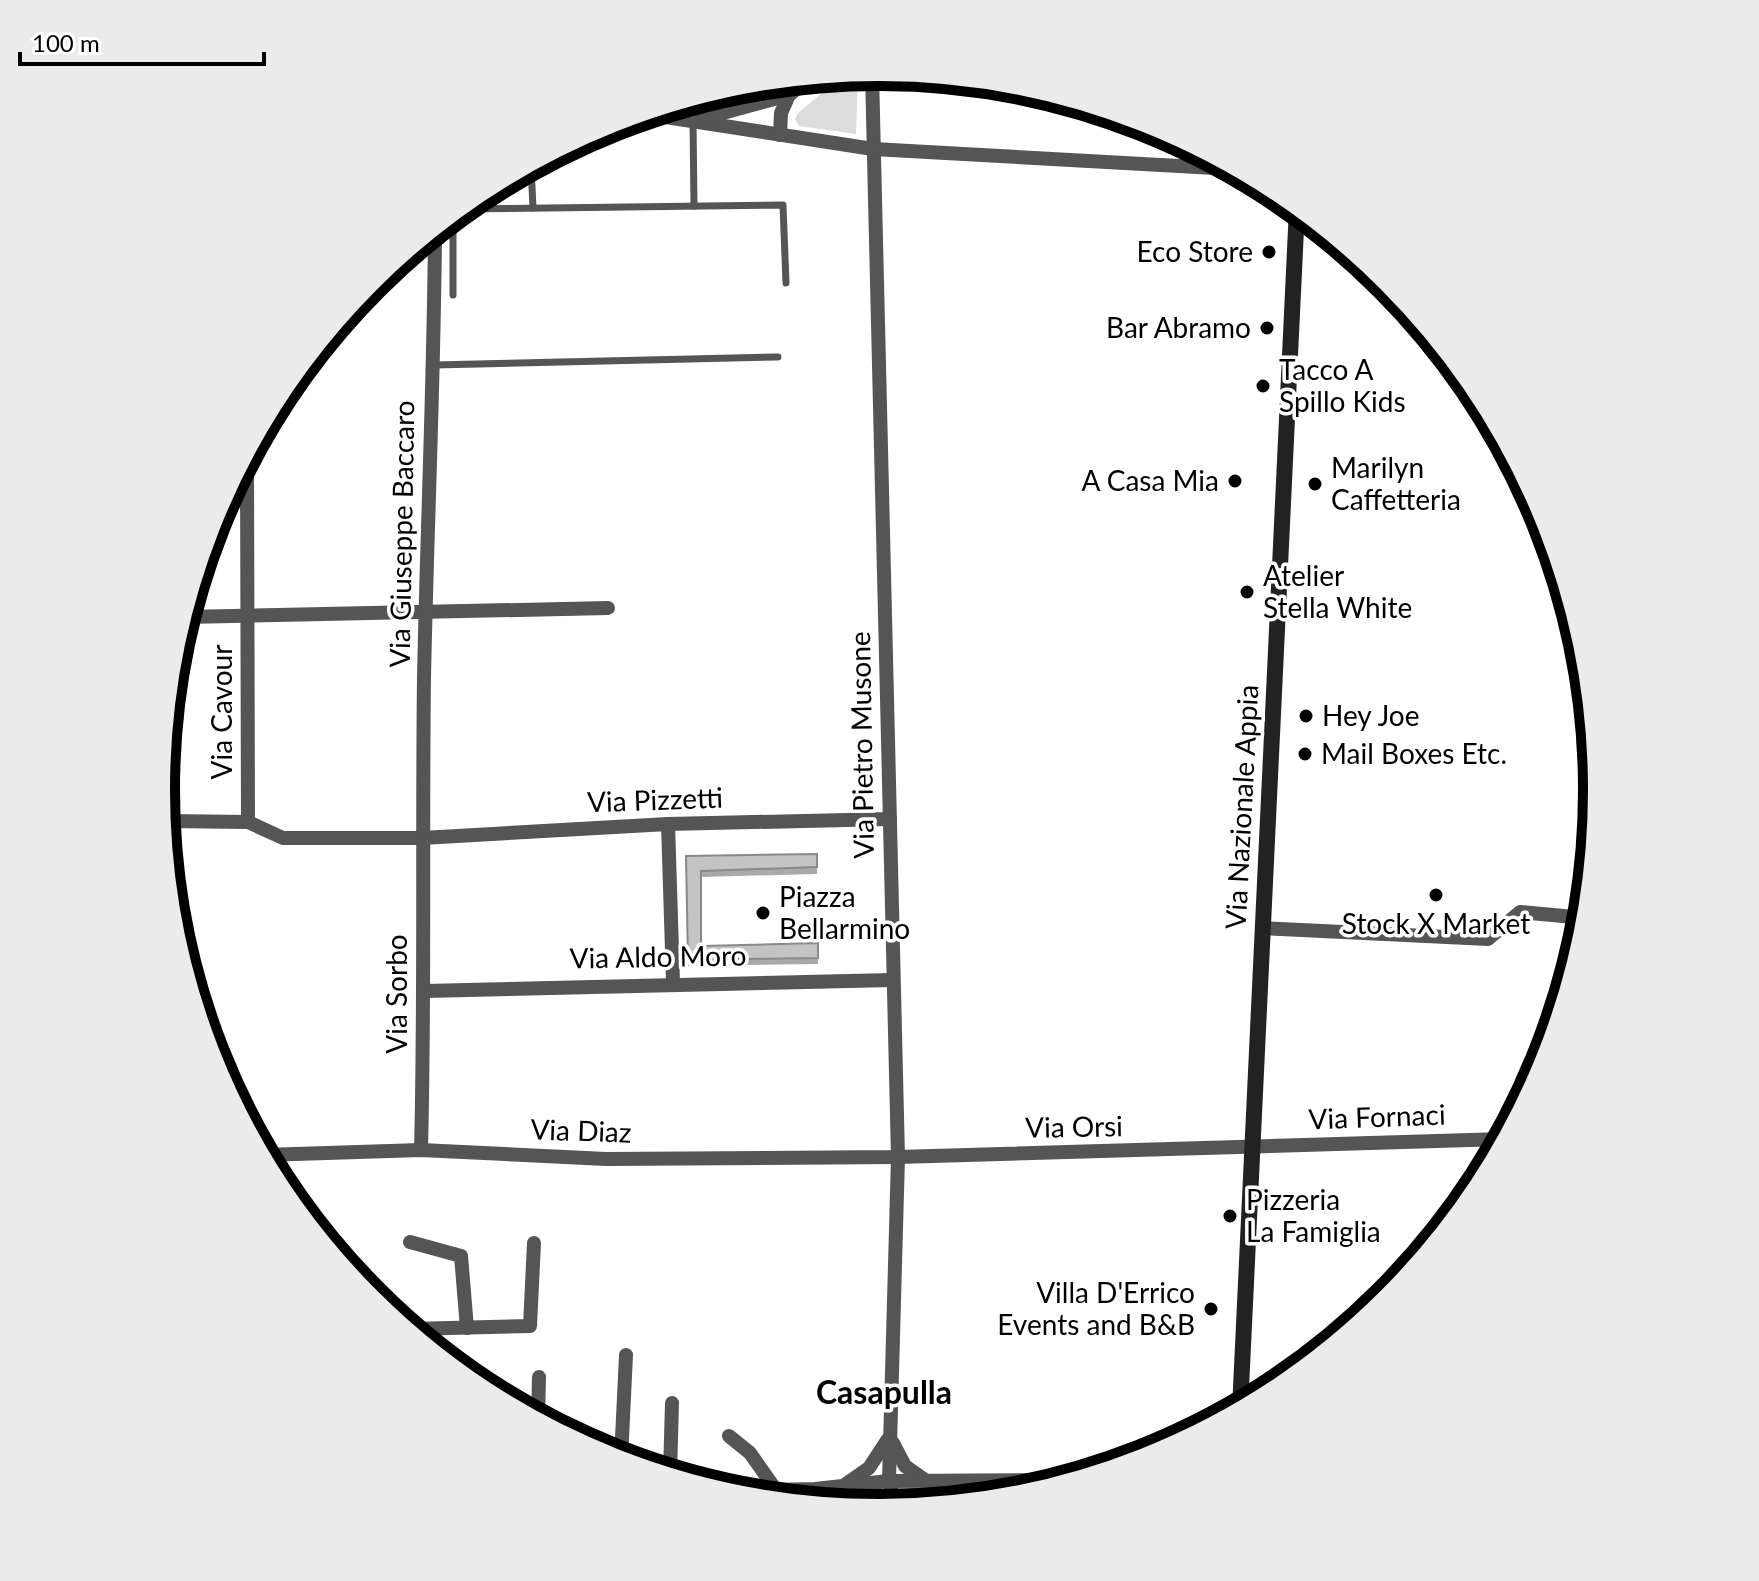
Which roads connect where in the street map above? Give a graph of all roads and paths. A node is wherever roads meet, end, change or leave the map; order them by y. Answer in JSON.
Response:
{"nodes":[{"id":1,"x":872,"y":86,"type":"edge"},
{"id":2,"x":793,"y":92,"type":"edge"},
{"id":3,"x":789,"y":95,"type":"junction"},
{"id":4,"x":671,"y":118,"type":"edge"},
{"id":5,"x":693,"y":121,"type":"junction"},
{"id":6,"x":780,"y":135,"type":"junction"},
{"id":7,"x":873,"y":149,"type":"junction"},
{"id":8,"x":1208,"y":168,"type":"edge"},
{"id":9,"x":532,"y":178,"type":"edge"},
{"id":10,"x":694,"y":206,"type":"junction"},
{"id":11,"x":533,"y":208,"type":"junction"},
{"id":12,"x":483,"y":209,"type":"edge"},
{"id":13,"x":1296,"y":223,"type":"edge"},
{"id":14,"x":453,"y":231,"type":"edge"},
{"id":15,"x":435,"y":245,"type":"edge"},
{"id":16,"x":786,"y":283,"type":"dead end"},
{"id":17,"x":453,"y":295,"type":"dead end"},
{"id":18,"x":778,"y":357,"type":"dead end"},
{"id":19,"x":431,"y":365,"type":"junction"},
{"id":20,"x":247,"y":480,"type":"edge"},
{"id":21,"x":240,"y":497,"type":"edge"},
{"id":22,"x":248,"y":506,"type":"junction"},
{"id":23,"x":608,"y":608,"type":"dead end"},
{"id":24,"x":425,"y":612,"type":"junction"},
{"id":25,"x":248,"y":615,"type":"junction"},
{"id":26,"x":197,"y":617,"type":"edge"},
{"id":27,"x":890,"y":819,"type":"junction"},
{"id":28,"x":176,"y":821,"type":"edge"},
{"id":29,"x":248,"y":822,"type":"junction"},
{"id":30,"x":668,"y":824,"type":"junction"},
{"id":31,"x":422,"y":838,"type":"junction"},
{"id":32,"x":1572,"y":917,"type":"edge"},
{"id":33,"x":1262,"y":928,"type":"junction"},
{"id":34,"x":893,"y":980,"type":"junction"},
{"id":35,"x":673,"y":982,"type":"junction"},
{"id":36,"x":425,"y":991,"type":"junction"},
{"id":37,"x":1492,"y":1139,"type":"edge"},
{"id":38,"x":1251,"y":1148,"type":"junction"},
{"id":39,"x":421,"y":1150,"type":"junction"},
{"id":40,"x":276,"y":1155,"type":"edge"},
{"id":41,"x":898,"y":1157,"type":"junction"},
{"id":42,"x":410,"y":1242,"type":"dead end"},
{"id":43,"x":534,"y":1243,"type":"dead end"},
{"id":44,"x":467,"y":1328,"type":"junction"},
{"id":45,"x":426,"y":1329,"type":"edge"},
{"id":46,"x":626,"y":1355,"type":"dead end"},
{"id":47,"x":539,"y":1377,"type":"dead end"},
{"id":48,"x":1241,"y":1396,"type":"edge"},
{"id":49,"x":672,"y":1403,"type":"dead end"},
{"id":50,"x":538,"y":1407,"type":"edge"},
{"id":51,"x":890,"y":1435,"type":"junction"},
{"id":52,"x":729,"y":1436,"type":"dead end"},
{"id":53,"x":622,"y":1446,"type":"edge"},
{"id":54,"x":670,"y":1463,"type":"edge"},
{"id":55,"x":932,"y":1480,"type":"junction"},
{"id":56,"x":1022,"y":1480,"type":"edge"},
{"id":57,"x":889,"y":1481,"type":"junction"},
{"id":58,"x":774,"y":1486,"type":"edge"},
{"id":59,"x":843,"y":1486,"type":"junction"},
{"id":60,"x":790,"y":1489,"type":"edge"},
{"id":61,"x":936,"y":1492,"type":"edge"},
{"id":62,"x":892,"y":1494,"type":"edge"}],
"edges":[{"from":1,"to":7,"type":"street","name":"Via Pietro Musone"},
{"from":2,"to":3,"type":"street"},
{"from":3,"to":5,"type":"street"},
{"from":3,"to":6,"type":"street"},
{"from":4,"to":5,"type":"street"},
{"from":5,"to":6,"type":"street"},
{"from":5,"to":10,"type":"lane"},
{"from":6,"to":7,"type":"street"},
{"from":7,"to":8,"type":"street"},
{"from":7,"to":27,"type":"street","name":"Via Pietro Musone"},
{"from":9,"to":11,"type":"lane"},
{"from":10,"to":11,"type":"lane"},
{"from":10,"to":16,"type":"lane"},
{"from":11,"to":12,"type":"lane"},
{"from":13,"to":33,"type":"main road","name":"Via Nazionale Appia"},
{"from":14,"to":17,"type":"lane"},
{"from":15,"to":19,"type":"street","name":"Via Giuseppe Baccaro"},
{"from":18,"to":19,"type":"lane"},
{"from":19,"to":24,"type":"street","name":"Via Giuseppe Baccaro"},
{"from":20,"to":22,"type":"street","name":"Via Cavour"},
{"from":21,"to":22,"type":"street"},
{"from":22,"to":25,"type":"street","name":"Via Cavour"},
{"from":23,"to":24,"type":"street"},
{"from":24,"to":25,"type":"street"},
{"from":24,"to":31,"type":"street","name":"Via Giuseppe Baccaro"},
{"from":25,"to":26,"type":"street"},
{"from":25,"to":29,"type":"street","name":"Via Cavour"},
{"from":27,"to":30,"type":"street","name":"Via Pizzetti"},
{"from":27,"to":34,"type":"street","name":"Via Pietro Musone"},
{"from":28,"to":29,"type":"street"},
{"from":29,"to":31,"type":"street","name":"Via Pizzetti"},
{"from":30,"to":31,"type":"street","name":"Via Pizzetti"},
{"from":30,"to":35,"type":"street"},
{"from":31,"to":36,"type":"street","name":"Via Sorbo"},
{"from":32,"to":33,"type":"street"},
{"from":33,"to":38,"type":"main road","name":"Via Nazionale Appia"},
{"from":34,"to":35,"type":"street","name":"Via Aldo Moro"},
{"from":34,"to":41,"type":"street","name":"Via Pietro Musone"},
{"from":35,"to":36,"type":"street","name":"Via Aldo Moro"},
{"from":36,"to":39,"type":"street","name":"Via Sorbo"},
{"from":37,"to":38,"type":"street","name":"Via Fornaci"},
{"from":38,"to":41,"type":"street","name":"Via Orsi"},
{"from":38,"to":48,"type":"main road","name":"Via Nazionale Appia"},
{"from":39,"to":40,"type":"street","name":"Via Diaz"},
{"from":39,"to":41,"type":"street","name":"Via Diaz"},
{"from":41,"to":51,"type":"street","name":"Via Pietro Musone"},
{"from":42,"to":44,"type":"street"},
{"from":43,"to":44,"type":"street"},
{"from":44,"to":45,"type":"street"},
{"from":46,"to":53,"type":"street"},
{"from":47,"to":50,"type":"street"},
{"from":49,"to":54,"type":"street"},
{"from":51,"to":55,"type":"street"},
{"from":51,"to":57,"type":"street","name":"Via Pietro Musone"},
{"from":51,"to":59,"type":"street"},
{"from":52,"to":58,"type":"street"},
{"from":55,"to":56,"type":"street"},
{"from":55,"to":57,"type":"street"},
{"from":55,"to":61,"type":"lane"},
{"from":57,"to":59,"type":"street"},
{"from":57,"to":62,"type":"street","name":"Via Pietro Musone"},
{"from":59,"to":60,"type":"street"}]}
